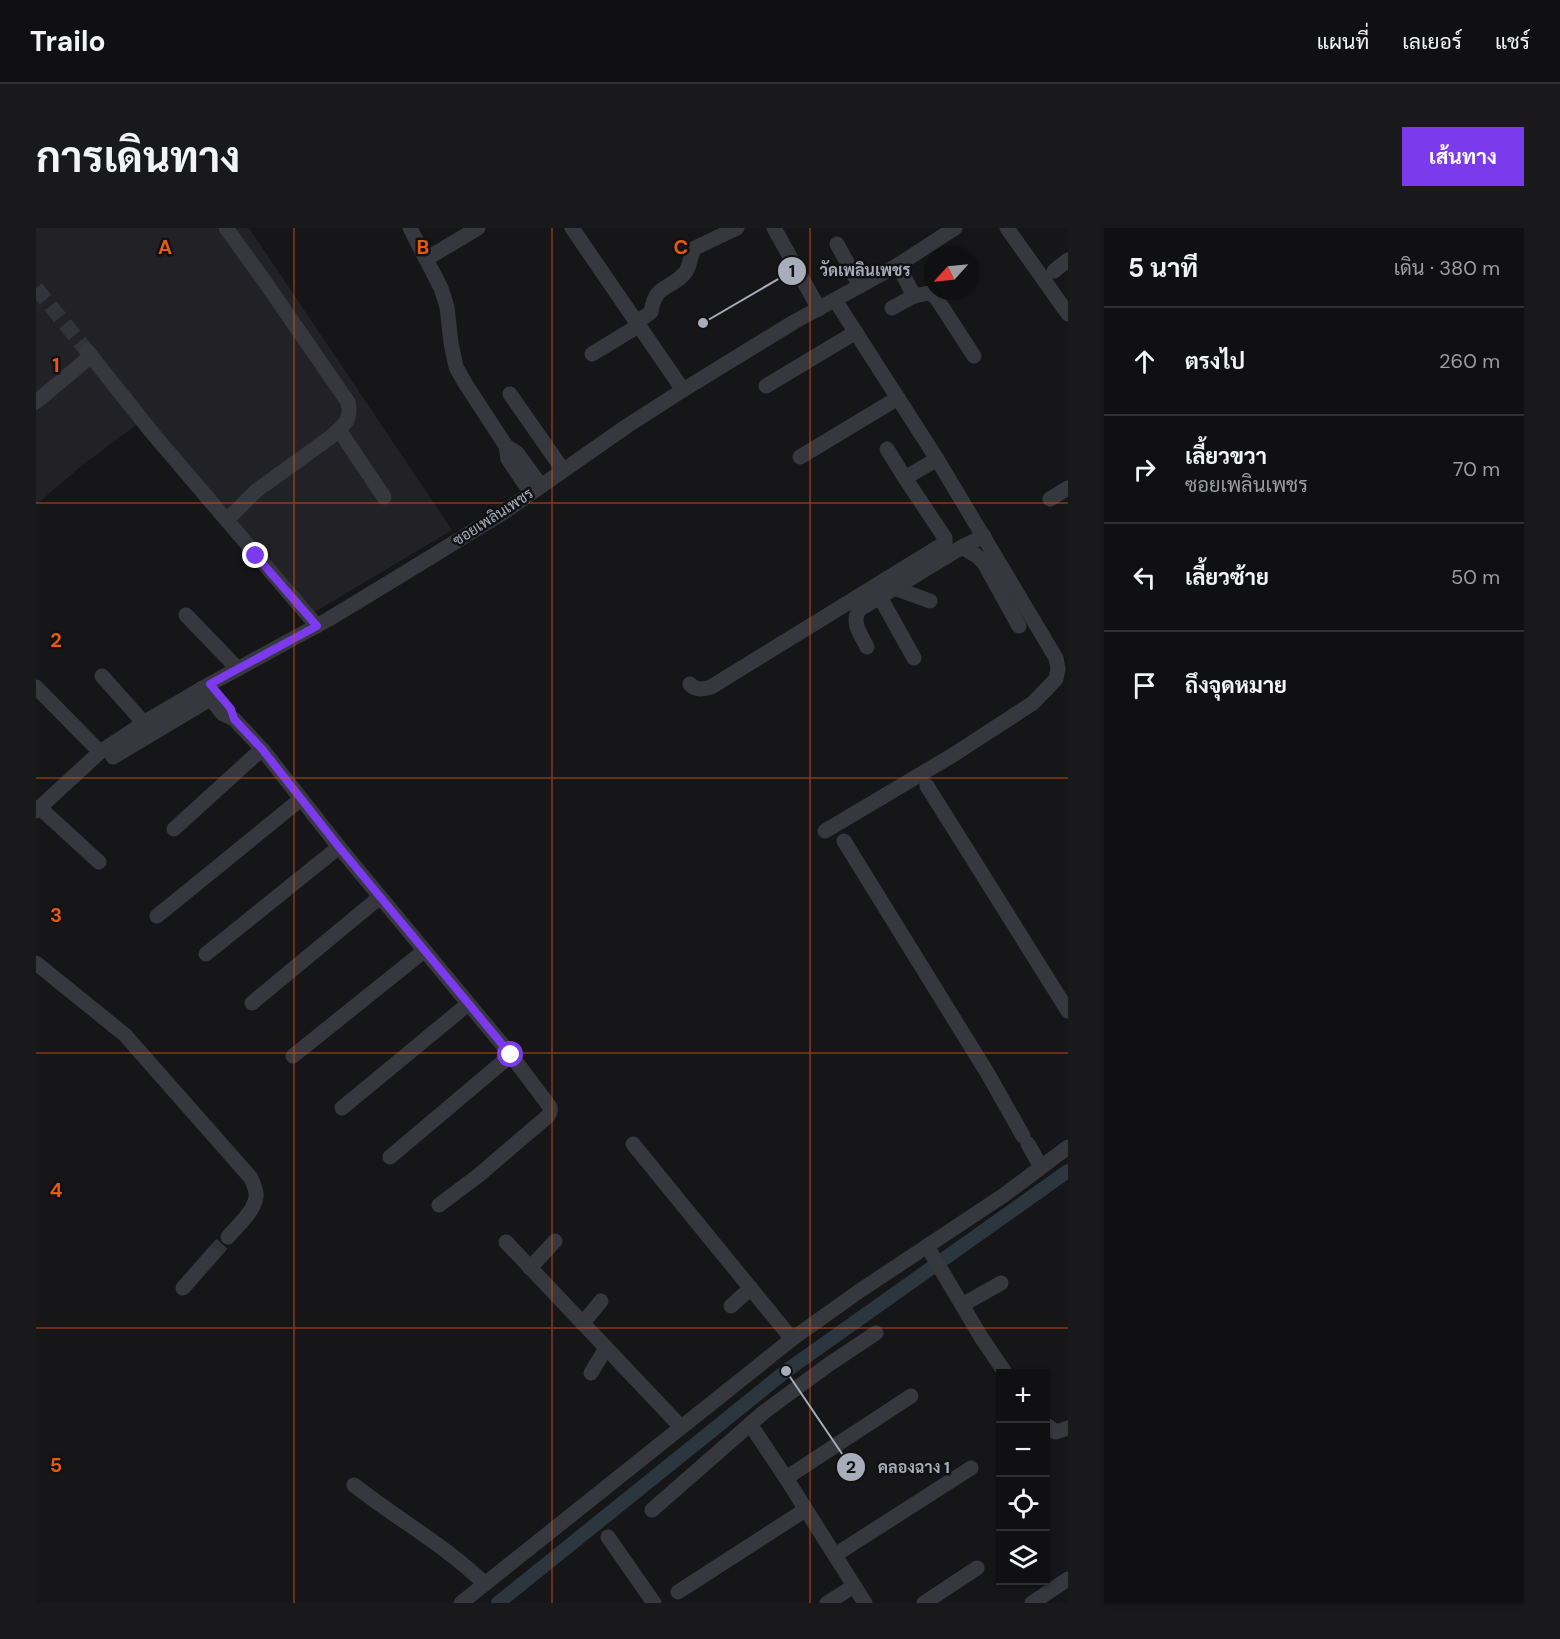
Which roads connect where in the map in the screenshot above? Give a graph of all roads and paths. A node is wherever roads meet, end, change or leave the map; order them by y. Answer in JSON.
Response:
{"nodes":[{"id":1,"x":226,"y":228,"type":"edge"},
{"id":2,"x":410,"y":228,"type":"edge"},
{"id":3,"x":478,"y":228,"type":"edge"},
{"id":4,"x":737,"y":228,"type":"edge"},
{"id":5,"x":774,"y":228,"type":"edge"},
{"id":6,"x":955,"y":228,"type":"edge"},
{"id":7,"x":1007,"y":228,"type":"edge"},
{"id":8,"x":579,"y":230,"type":"edge"},
{"id":9,"x":837,"y":244,"type":"dead end"},
{"id":10,"x":426,"y":259,"type":"junction"},
{"id":11,"x":1068,"y":260,"type":"edge"},
{"id":12,"x":898,"y":265,"type":"junction"},
{"id":13,"x":1054,"y":271,"type":"dead end"},
{"id":14,"x":859,"y":287,"type":"junction"},
{"id":15,"x":914,"y":296,"type":"junction"},
{"id":16,"x":837,"y":299,"type":"junction"},
{"id":17,"x":819,"y":309,"type":"junction"},
{"id":18,"x":892,"y":309,"type":"dead end"},
{"id":19,"x":1068,"y":314,"type":"edge"},
{"id":20,"x":637,"y":324,"type":"junction"},
{"id":21,"x":856,"y":332,"type":"junction"},
{"id":22,"x":592,"y":354,"type":"dead end"},
{"id":23,"x":974,"y":356,"type":"dead end"},
{"id":24,"x":766,"y":386,"type":"dead end"},
{"id":25,"x":683,"y":390,"type":"junction"},
{"id":26,"x":510,"y":394,"type":"dead end"},
{"id":27,"x":898,"y":398,"type":"junction"},
{"id":28,"x":36,"y":402,"type":"edge"},
{"id":29,"x":339,"y":430,"type":"junction"},
{"id":30,"x":887,"y":449,"type":"dead end"},
{"id":31,"x":800,"y":457,"type":"dead end"},
{"id":32,"x":937,"y":459,"type":"junction"},
{"id":33,"x":563,"y":470,"type":"junction"},
{"id":34,"x":905,"y":478,"type":"junction"},
{"id":35,"x":1068,"y":488,"type":"edge"},
{"id":36,"x":536,"y":489,"type":"junction"},
{"id":37,"x":384,"y":497,"type":"dead end"},
{"id":38,"x":1050,"y":499,"type":"dead end"},
{"id":39,"x":227,"y":520,"type":"junction"},
{"id":40,"x":984,"y":536,"type":"junction"},
{"id":41,"x":962,"y":547,"type":"junction"},
{"id":42,"x":894,"y":588,"type":"junction"},
{"id":43,"x":880,"y":597,"type":"junction"},
{"id":44,"x":930,"y":601,"type":"dead end"},
{"id":45,"x":186,"y":615,"type":"dead end"},
{"id":46,"x":317,"y":626,"type":"junction"},
{"id":47,"x":1019,"y":626,"type":"dead end"},
{"id":48,"x":867,"y":647,"type":"dead end"},
{"id":49,"x":914,"y":658,"type":"dead end"},
{"id":50,"x":238,"y":669,"type":"junction"},
{"id":51,"x":102,"y":676,"type":"dead end"},
{"id":52,"x":1062,"y":680,"type":"edge"},
{"id":53,"x":690,"y":684,"type":"dead end"},
{"id":54,"x":36,"y":687,"type":"edge"},
{"id":55,"x":207,"y":690,"type":"junction"},
{"id":56,"x":144,"y":723,"type":"junction"},
{"id":57,"x":262,"y":749,"type":"junction"},
{"id":58,"x":106,"y":754,"type":"junction"},
{"id":59,"x":927,"y":786,"type":"dead end"},
{"id":60,"x":301,"y":799,"type":"junction"},
{"id":61,"x":38,"y":810,"type":"edge"},
{"id":62,"x":174,"y":828,"type":"dead end"},
{"id":63,"x":825,"y":831,"type":"dead end"},
{"id":64,"x":844,"y":841,"type":"dead end"},
{"id":65,"x":339,"y":847,"type":"junction"},
{"id":66,"x":99,"y":862,"type":"dead end"},
{"id":67,"x":380,"y":897,"type":"junction"},
{"id":68,"x":158,"y":916,"type":"dead end"},
{"id":69,"x":424,"y":951,"type":"junction"},
{"id":70,"x":206,"y":954,"type":"dead end"},
{"id":71,"x":36,"y":963,"type":"edge"},
{"id":72,"x":252,"y":1003,"type":"dead end"},
{"id":73,"x":468,"y":1004,"type":"junction"},
{"id":74,"x":1068,"y":1011,"type":"edge"},
{"id":75,"x":511,"y":1055,"type":"junction"},
{"id":76,"x":293,"y":1056,"type":"dead end"},
{"id":77,"x":342,"y":1108,"type":"dead end"},
{"id":78,"x":633,"y":1144,"type":"dead end"},
{"id":79,"x":1068,"y":1147,"type":"edge"},
{"id":80,"x":390,"y":1157,"type":"dead end"},
{"id":81,"x":1041,"y":1167,"type":"junction"},
{"id":82,"x":439,"y":1205,"type":"dead end"},
{"id":83,"x":228,"y":1237,"type":"tunnel mouth"},
{"id":84,"x":555,"y":1241,"type":"dead end"},
{"id":85,"x":506,"y":1242,"type":"dead end"},
{"id":86,"x":928,"y":1249,"type":"junction"},
{"id":87,"x":212,"y":1255,"type":"tunnel mouth"},
{"id":88,"x":530,"y":1268,"type":"junction"},
{"id":89,"x":1001,"y":1283,"type":"dead end"},
{"id":90,"x":183,"y":1288,"type":"dead end"},
{"id":91,"x":751,"y":1288,"type":"junction"},
{"id":92,"x":601,"y":1301,"type":"dead end"},
{"id":93,"x":962,"y":1305,"type":"junction"},
{"id":94,"x":731,"y":1306,"type":"dead end"},
{"id":95,"x":583,"y":1323,"type":"junction"},
{"id":96,"x":876,"y":1333,"type":"dead end"},
{"id":97,"x":792,"y":1339,"type":"junction"},
{"id":98,"x":606,"y":1348,"type":"junction"},
{"id":99,"x":1003,"y":1369,"type":"edge"},
{"id":100,"x":591,"y":1373,"type":"dead end"},
{"id":101,"x":911,"y":1396,"type":"dead end"},
{"id":102,"x":750,"y":1424,"type":"junction"},
{"id":103,"x":681,"y":1426,"type":"junction"},
{"id":104,"x":1050,"y":1428,"type":"edge"},
{"id":105,"x":1068,"y":1428,"type":"edge"},
{"id":106,"x":971,"y":1468,"type":"dead end"},
{"id":107,"x":786,"y":1478,"type":"junction"},
{"id":108,"x":354,"y":1485,"type":"dead end"},
{"id":109,"x":652,"y":1510,"type":"dead end"},
{"id":110,"x":805,"y":1510,"type":"junction"},
{"id":111,"x":608,"y":1536,"type":"dead end"},
{"id":112,"x":835,"y":1555,"type":"junction"},
{"id":113,"x":977,"y":1568,"type":"dead end"},
{"id":114,"x":1068,"y":1579,"type":"edge"},
{"id":115,"x":485,"y":1584,"type":"junction"},
{"id":116,"x":854,"y":1586,"type":"junction"},
{"id":117,"x":678,"y":1592,"type":"dead end"},
{"id":118,"x":461,"y":1603,"type":"edge"},
{"id":119,"x":654,"y":1603,"type":"edge"},
{"id":120,"x":827,"y":1603,"type":"edge"},
{"id":121,"x":865,"y":1603,"type":"edge"},
{"id":122,"x":924,"y":1603,"type":"edge"},
{"id":123,"x":1032,"y":1603,"type":"edge"}],
"edges":[{"from":1,"to":29,"type":"street"},
{"from":2,"to":10,"type":"street"},
{"from":3,"to":10,"type":"street"},
{"from":4,"to":20,"type":"street"},
{"from":5,"to":17,"type":"street"},
{"from":6,"to":12,"type":"street","name":"ซอยเพลินเพชร"},
{"from":7,"to":19,"type":"street"},
{"from":8,"to":20,"type":"street"},
{"from":9,"to":14,"type":"street"},
{"from":10,"to":36,"type":"street"},
{"from":11,"to":13,"type":"street"},
{"from":12,"to":14,"type":"street","name":"ซอยเพลินเพชร"},
{"from":12,"to":15,"type":"street"},
{"from":14,"to":16,"type":"street","name":"ซอยเพลินเพชร"},
{"from":15,"to":18,"type":"street"},
{"from":15,"to":23,"type":"street"},
{"from":16,"to":17,"type":"street","name":"ซอยเพลินเพชร"},
{"from":16,"to":21,"type":"street"},
{"from":17,"to":25,"type":"street","name":"ซอยเพลินเพชร"},
{"from":20,"to":22,"type":"street"},
{"from":20,"to":25,"type":"street"},
{"from":21,"to":24,"type":"street"},
{"from":21,"to":27,"type":"street"},
{"from":25,"to":33,"type":"street","name":"ซอยเพลินเพชร"},
{"from":26,"to":33,"type":"street"},
{"from":27,"to":31,"type":"street"},
{"from":27,"to":32,"type":"street"},
{"from":28,"to":39,"type":"street"},
{"from":29,"to":37,"type":"street"},
{"from":29,"to":39,"type":"street"},
{"from":30,"to":34,"type":"street"},
{"from":32,"to":34,"type":"street"},
{"from":32,"to":40,"type":"street"},
{"from":33,"to":36,"type":"street","name":"ซอยเพลินเพชร"},
{"from":34,"to":53,"type":"street"},
{"from":35,"to":38,"type":"street"},
{"from":36,"to":46,"type":"street","name":"ซอยเพลินเพชร"},
{"from":39,"to":46,"type":"street"},
{"from":40,"to":41,"type":"street"},
{"from":40,"to":52,"type":"street"},
{"from":41,"to":42,"type":"street"},
{"from":41,"to":47,"type":"street"},
{"from":42,"to":43,"type":"street"},
{"from":42,"to":44,"type":"street"},
{"from":43,"to":48,"type":"street"},
{"from":43,"to":49,"type":"street"},
{"from":45,"to":50,"type":"street"},
{"from":46,"to":50,"type":"street","name":"ซอยเพลินเพชร"},
{"from":50,"to":55,"type":"street","name":"ซอยเพลินเพชร"},
{"from":51,"to":56,"type":"street"},
{"from":52,"to":63,"type":"street"},
{"from":54,"to":58,"type":"street"},
{"from":55,"to":56,"type":"street","name":"ซอยเพลินเพชร"},
{"from":55,"to":57,"type":"street"},
{"from":55,"to":58,"type":"street"},
{"from":56,"to":58,"type":"street","name":"ซอยเพลินเพชร"},
{"from":57,"to":60,"type":"street"},
{"from":57,"to":62,"type":"street"},
{"from":58,"to":61,"type":"street","name":"ซอยเพลินเพชร"},
{"from":59,"to":74,"type":"street"},
{"from":60,"to":65,"type":"street"},
{"from":60,"to":68,"type":"street"},
{"from":61,"to":66,"type":"street"},
{"from":64,"to":81,"type":"street"},
{"from":65,"to":67,"type":"street"},
{"from":65,"to":70,"type":"street"},
{"from":67,"to":69,"type":"street"},
{"from":67,"to":72,"type":"street"},
{"from":69,"to":73,"type":"street"},
{"from":69,"to":76,"type":"street"},
{"from":71,"to":83,"type":"street"},
{"from":73,"to":75,"type":"street"},
{"from":73,"to":77,"type":"street"},
{"from":75,"to":80,"type":"street"},
{"from":75,"to":82,"type":"street"},
{"from":78,"to":91,"type":"street"},
{"from":79,"to":81,"type":"street"},
{"from":81,"to":86,"type":"street"},
{"from":84,"to":88,"type":"street"},
{"from":85,"to":88,"type":"street"},
{"from":86,"to":93,"type":"street"},
{"from":86,"to":97,"type":"street"},
{"from":87,"to":90,"type":"street"},
{"from":88,"to":95,"type":"street"},
{"from":89,"to":93,"type":"street"},
{"from":91,"to":94,"type":"street"},
{"from":91,"to":97,"type":"street"},
{"from":92,"to":95,"type":"street"},
{"from":93,"to":99,"type":"street"},
{"from":95,"to":98,"type":"street"},
{"from":96,"to":102,"type":"street"},
{"from":97,"to":103,"type":"street"},
{"from":98,"to":100,"type":"street"},
{"from":98,"to":103,"type":"street"},
{"from":101,"to":107,"type":"street"},
{"from":102,"to":107,"type":"street"},
{"from":102,"to":109,"type":"street"},
{"from":103,"to":115,"type":"street"},
{"from":104,"to":105,"type":"street"},
{"from":106,"to":112,"type":"street"},
{"from":107,"to":110,"type":"street"},
{"from":108,"to":115,"type":"street"},
{"from":110,"to":112,"type":"street"},
{"from":110,"to":117,"type":"street"},
{"from":111,"to":119,"type":"street"},
{"from":112,"to":116,"type":"street"},
{"from":113,"to":122,"type":"street"},
{"from":114,"to":123,"type":"street"},
{"from":115,"to":118,"type":"street"},
{"from":116,"to":120,"type":"street"},
{"from":116,"to":121,"type":"street"}]}
